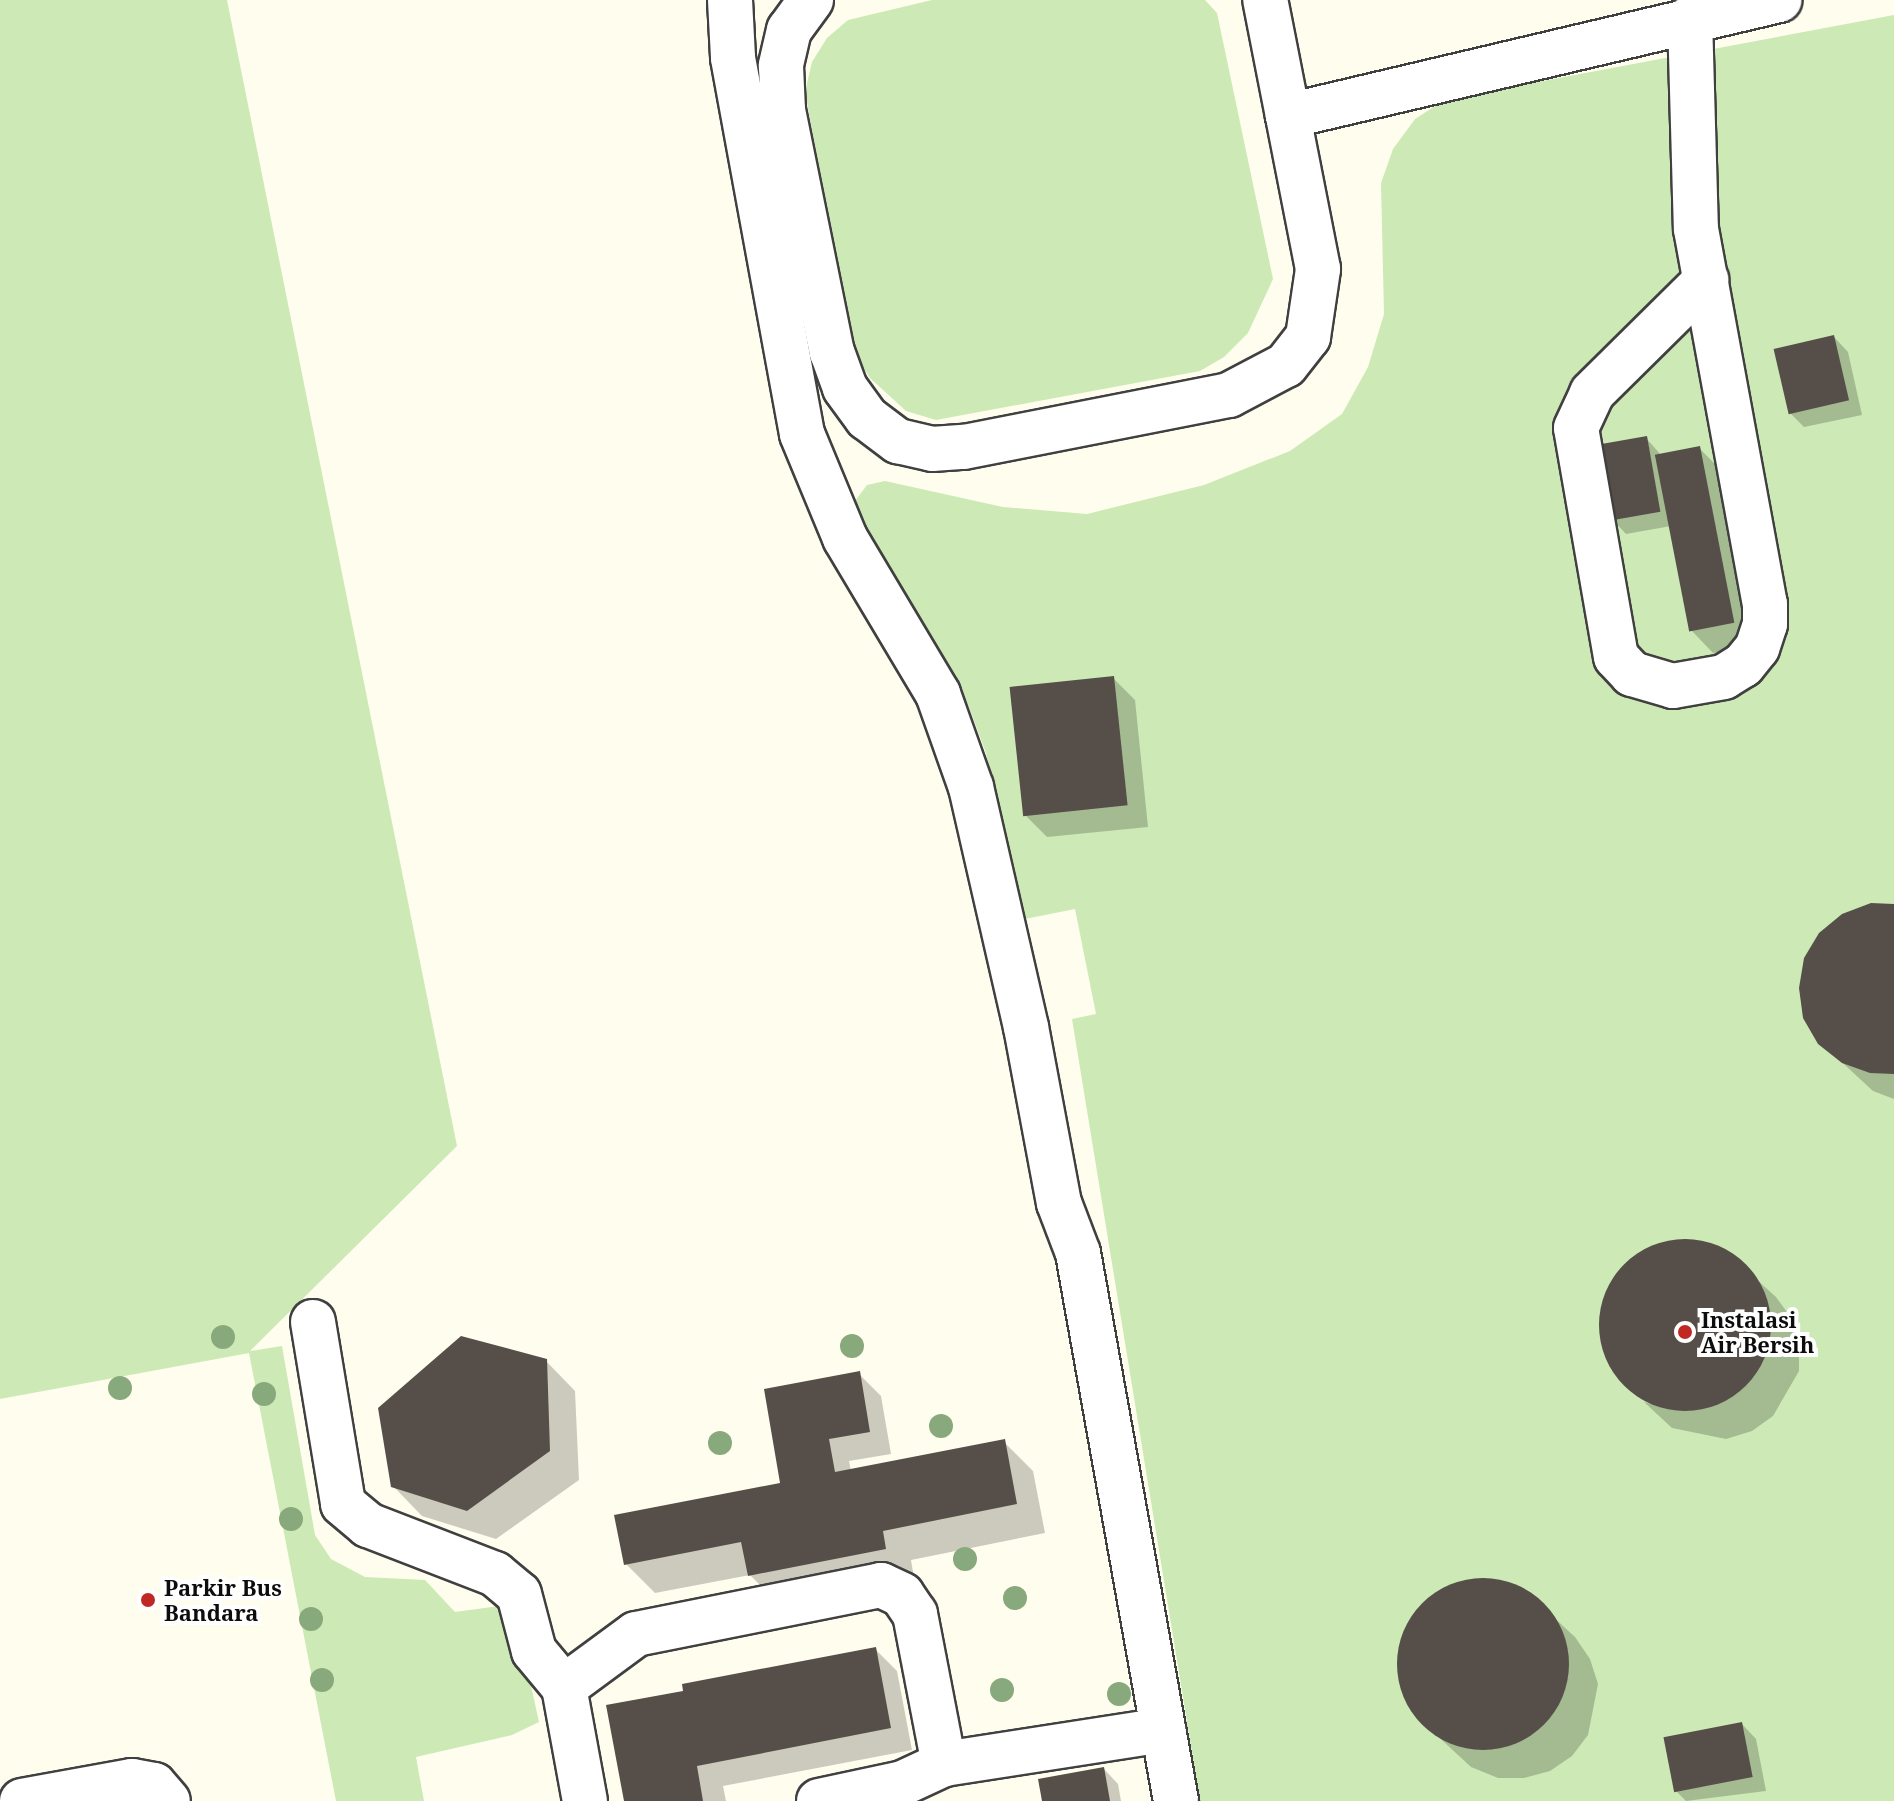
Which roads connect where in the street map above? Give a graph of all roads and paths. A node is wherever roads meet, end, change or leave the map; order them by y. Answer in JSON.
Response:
{"nodes":[{"id":1,"x":730,"y":0,"type":"edge"},
{"id":2,"x":811,"y":0,"type":"edge"},
{"id":3,"x":1265,"y":0,"type":"edge"},
{"id":4,"x":1779,"y":0,"type":"edge"},
{"id":5,"x":1690,"y":18,"type":"junction"},
{"id":6,"x":1288,"y":116,"type":"junction"},
{"id":7,"x":1706,"y":280,"type":"junction"},
{"id":8,"x":313,"y":1322,"type":"dead end"},
{"id":9,"x":564,"y":1687,"type":"junction"},
{"id":10,"x":1163,"y":1730,"type":"junction"},
{"id":11,"x":944,"y":1764,"type":"junction"},
{"id":12,"x":22,"y":1801,"type":"edge"},
{"id":13,"x":168,"y":1801,"type":"edge"},
{"id":14,"x":585,"y":1801,"type":"edge"},
{"id":15,"x":819,"y":1801,"type":"edge"},
{"id":16,"x":1176,"y":1801,"type":"edge"}],
"edges":[{"from":1,"to":10,"type":"lane"},
{"from":2,"to":6,"type":"lane"},
{"from":3,"to":6,"type":"lane"},
{"from":4,"to":5,"type":"lane"},
{"from":5,"to":6,"type":"lane"},
{"from":5,"to":7,"type":"lane"},
{"from":7,"to":7,"type":"lane"},
{"from":8,"to":9,"type":"lane"},
{"from":9,"to":11,"type":"lane"},
{"from":9,"to":14,"type":"lane"},
{"from":10,"to":11,"type":"lane"},
{"from":10,"to":16,"type":"lane"},
{"from":11,"to":15,"type":"lane"},
{"from":12,"to":13,"type":"lane"}]}
